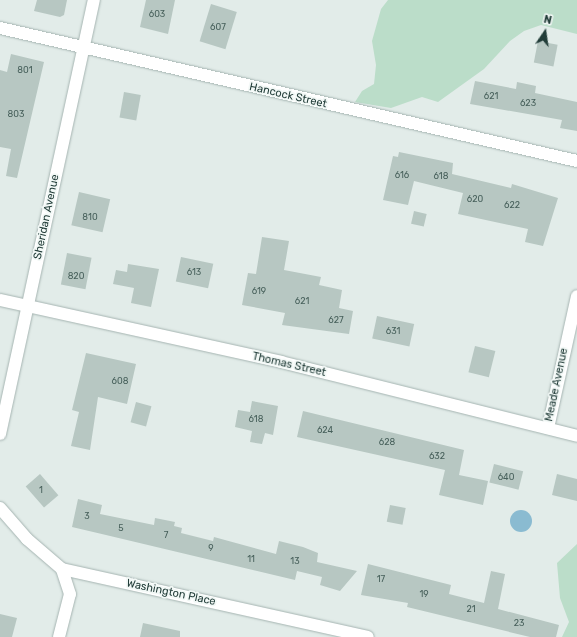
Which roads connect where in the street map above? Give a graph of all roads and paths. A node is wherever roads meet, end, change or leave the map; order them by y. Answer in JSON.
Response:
{"nodes":[{"id":1,"x":94,"y":0,"type":"edge"},
{"id":2,"x":0,"y":28,"type":"edge"},
{"id":3,"x":84,"y":48,"type":"junction"},
{"id":4,"x":577,"y":161,"type":"edge"},
{"id":5,"x":577,"y":296,"type":"edge"},
{"id":6,"x":0,"y":300,"type":"edge"},
{"id":7,"x":27,"y":306,"type":"junction"},
{"id":8,"x":548,"y":428,"type":"junction"},
{"id":9,"x":0,"y":434,"type":"edge"},
{"id":10,"x":577,"y":436,"type":"edge"},
{"id":11,"x":0,"y":508,"type":"edge"},
{"id":12,"x":62,"y":569,"type":"junction"},
{"id":13,"x":59,"y":637,"type":"edge"},
{"id":14,"x":365,"y":637,"type":"edge"}],
"edges":[{"from":1,"to":3,"type":"street","name":"Sheridan Avenue"},
{"from":2,"to":3,"type":"street","name":"Hancock Street"},
{"from":3,"to":4,"type":"street","name":"Hancock Street"},
{"from":3,"to":7,"type":"street","name":"Sheridan Avenue"},
{"from":5,"to":8,"type":"street","name":"Meade Avenue"},
{"from":6,"to":7,"type":"street","name":"Thomas Street"},
{"from":7,"to":8,"type":"street","name":"Thomas Street"},
{"from":7,"to":9,"type":"street","name":"Sheridan Avenue"},
{"from":8,"to":10,"type":"street","name":"Thomas Street"},
{"from":11,"to":12,"type":"street","name":"Washington Place"},
{"from":12,"to":13,"type":"street"},
{"from":12,"to":14,"type":"street","name":"Washington Place"}]}
